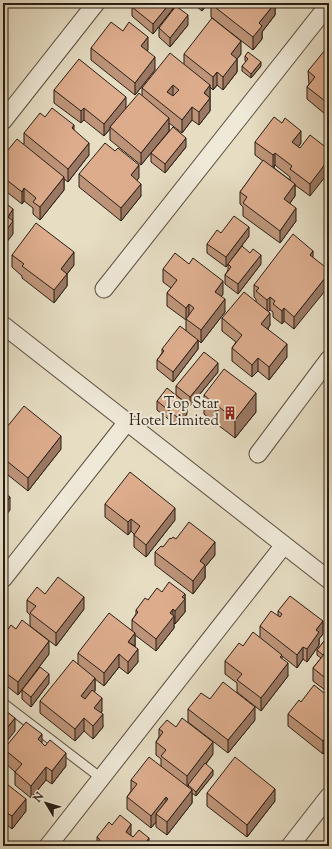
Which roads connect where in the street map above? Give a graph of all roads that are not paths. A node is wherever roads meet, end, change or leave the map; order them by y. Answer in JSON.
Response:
{"nodes":[{"id":1,"x":96,"y":3,"type":"edge"},
{"id":2,"x":329,"y":4,"type":"edge"},
{"id":3,"x":3,"y":121,"type":"edge"},
{"id":4,"x":104,"y":289,"type":"dead end"},
{"id":5,"x":3,"y":325,"type":"edge"},
{"id":6,"x":329,"y":359,"type":"edge"},
{"id":7,"x":127,"y":422,"type":"junction"},
{"id":8,"x":258,"y":454,"type":"dead end"},
{"id":9,"x":284,"y":545,"type":"junction"},
{"id":10,"x":3,"y":579,"type":"edge"},
{"id":11,"x":329,"y":580,"type":"edge"},
{"id":12,"x":3,"y":703,"type":"edge"},
{"id":13,"x":101,"y":778,"type":"junction"},
{"id":14,"x":329,"y":796,"type":"edge"},
{"id":15,"x":48,"y":846,"type":"edge"},
{"id":16,"x":290,"y":846,"type":"edge"}],
"edges":[{"from":1,"to":3,"type":"street"},
{"from":2,"to":4,"type":"street"},
{"from":5,"to":7,"type":"street"},
{"from":6,"to":8,"type":"street"},
{"from":7,"to":9,"type":"street"},
{"from":7,"to":10,"type":"street"},
{"from":9,"to":11,"type":"street"},
{"from":9,"to":13,"type":"street"},
{"from":12,"to":13,"type":"lane"},
{"from":13,"to":15,"type":"street"},
{"from":14,"to":16,"type":"street"}]}
